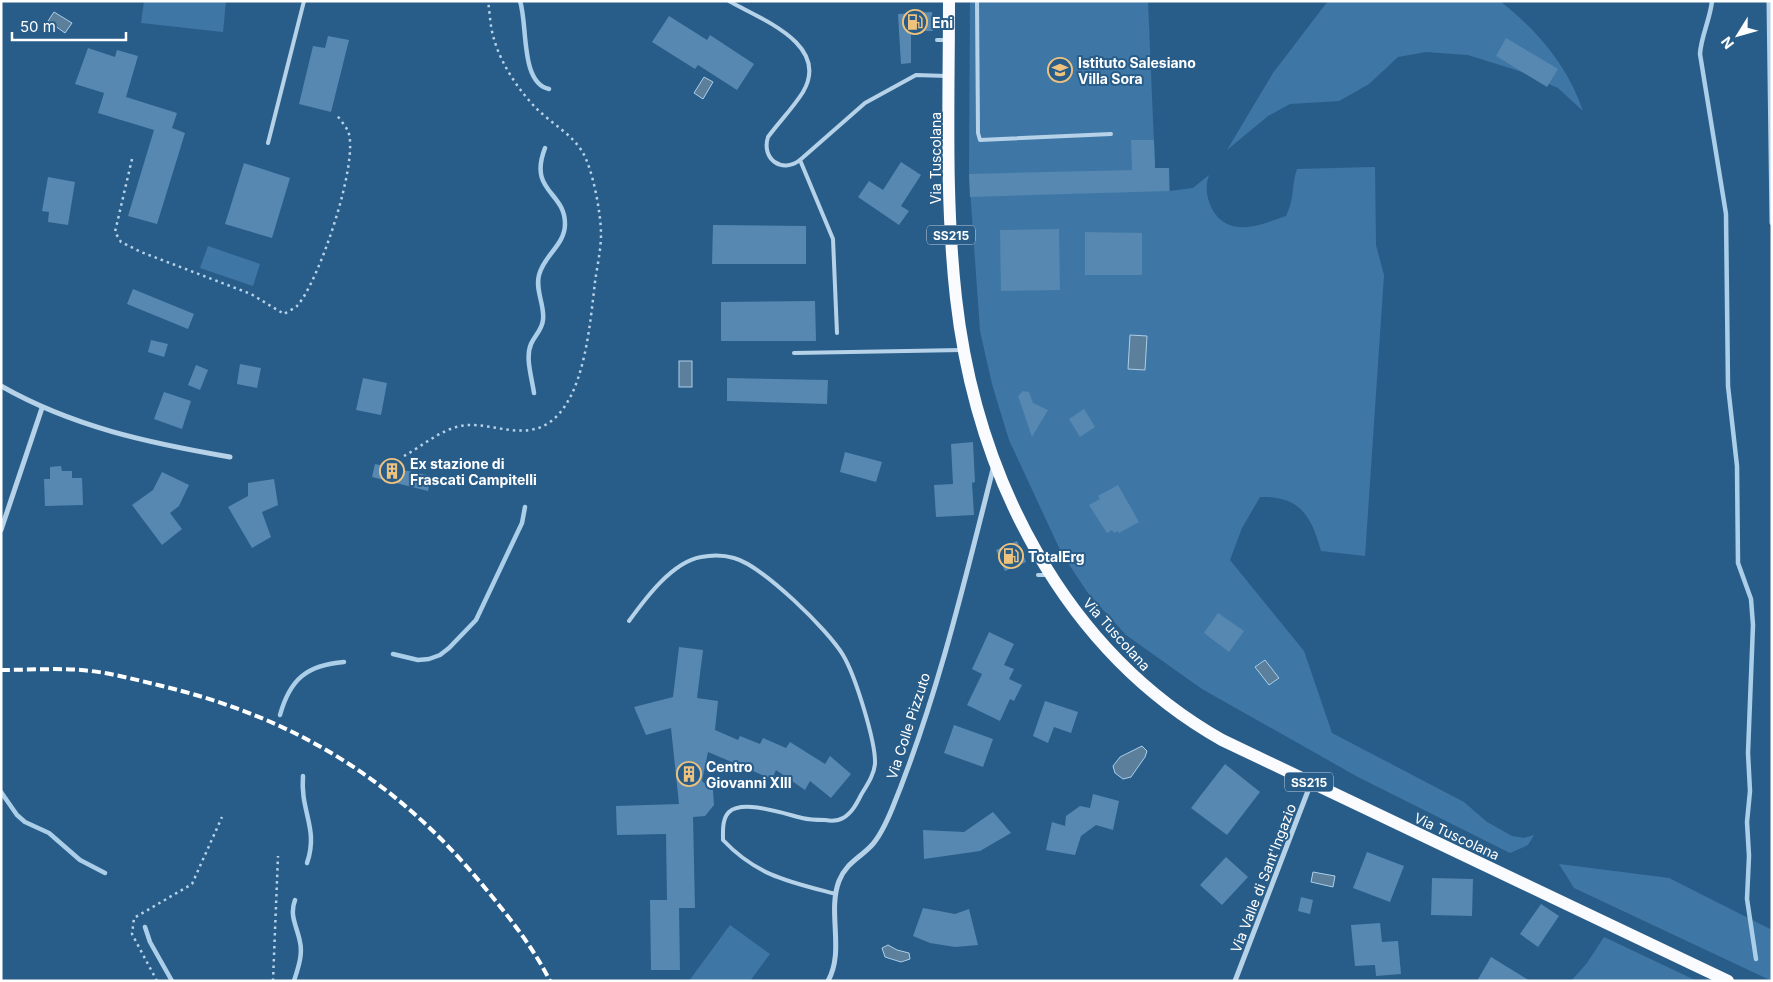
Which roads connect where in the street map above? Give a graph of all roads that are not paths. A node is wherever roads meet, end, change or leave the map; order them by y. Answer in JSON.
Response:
{"nodes":[{"id":1,"x":304,"y":1,"type":"edge"},
{"id":2,"x":729,"y":1,"type":"edge"},
{"id":3,"x":949,"y":1,"type":"edge"},
{"id":4,"x":977,"y":1,"type":"edge"},
{"id":5,"x":1769,"y":1,"type":"edge"},
{"id":6,"x":950,"y":76,"type":"junction"},
{"id":7,"x":1111,"y":134,"type":"dead end"},
{"id":8,"x":268,"y":143,"type":"dead end"},
{"id":9,"x":800,"y":160,"type":"junction"},
{"id":10,"x":1772,"y":222,"type":"edge"},
{"id":11,"x":837,"y":333,"type":"dead end"},
{"id":12,"x":964,"y":350,"type":"junction"},
{"id":13,"x":794,"y":353,"type":"dead end"},
{"id":14,"x":1,"y":386,"type":"edge"},
{"id":15,"x":42,"y":408,"type":"junction"},
{"id":16,"x":230,"y":457,"type":"dead end"},
{"id":17,"x":994,"y":463,"type":"junction"},
{"id":18,"x":1,"y":530,"type":"edge"},
{"id":19,"x":628,"y":621,"type":"dead end"},
{"id":20,"x":1311,"y":783,"type":"junction"},
{"id":21,"x":836,"y":894,"type":"junction"},
{"id":22,"x":828,"y":981,"type":"edge"},
{"id":23,"x":1235,"y":981,"type":"edge"},
{"id":24,"x":1728,"y":981,"type":"edge"}],
"edges":[{"from":1,"to":8,"type":"lane"},
{"from":2,"to":9,"type":"lane"},
{"from":3,"to":6,"type":"main road","name":"Via Tuscolana","number":"SS215"},
{"from":4,"to":7,"type":"lane"},
{"from":5,"to":10,"type":"street"},
{"from":6,"to":9,"type":"lane"},
{"from":6,"to":12,"type":"main road","name":"Via Tuscolana","number":"SS215"},
{"from":9,"to":11,"type":"lane"},
{"from":12,"to":13,"type":"lane"},
{"from":12,"to":17,"type":"main road","name":"Via Tuscolana","number":"SS215"},
{"from":14,"to":15,"type":"street"},
{"from":15,"to":16,"type":"street"},
{"from":15,"to":18,"type":"street"},
{"from":17,"to":20,"type":"main road","name":"Via Tuscolana","number":"SS215"},
{"from":17,"to":21,"type":"street","name":"Via Colle Pizzuto"},
{"from":19,"to":21,"type":"lane"},
{"from":20,"to":23,"type":"street","name":"Via Valle di Sant'Ingazio"},
{"from":20,"to":24,"type":"main road","name":"Via Tuscolana","number":"SS215"},
{"from":21,"to":22,"type":"street","name":"Via Colle Pizzuto"}]}
